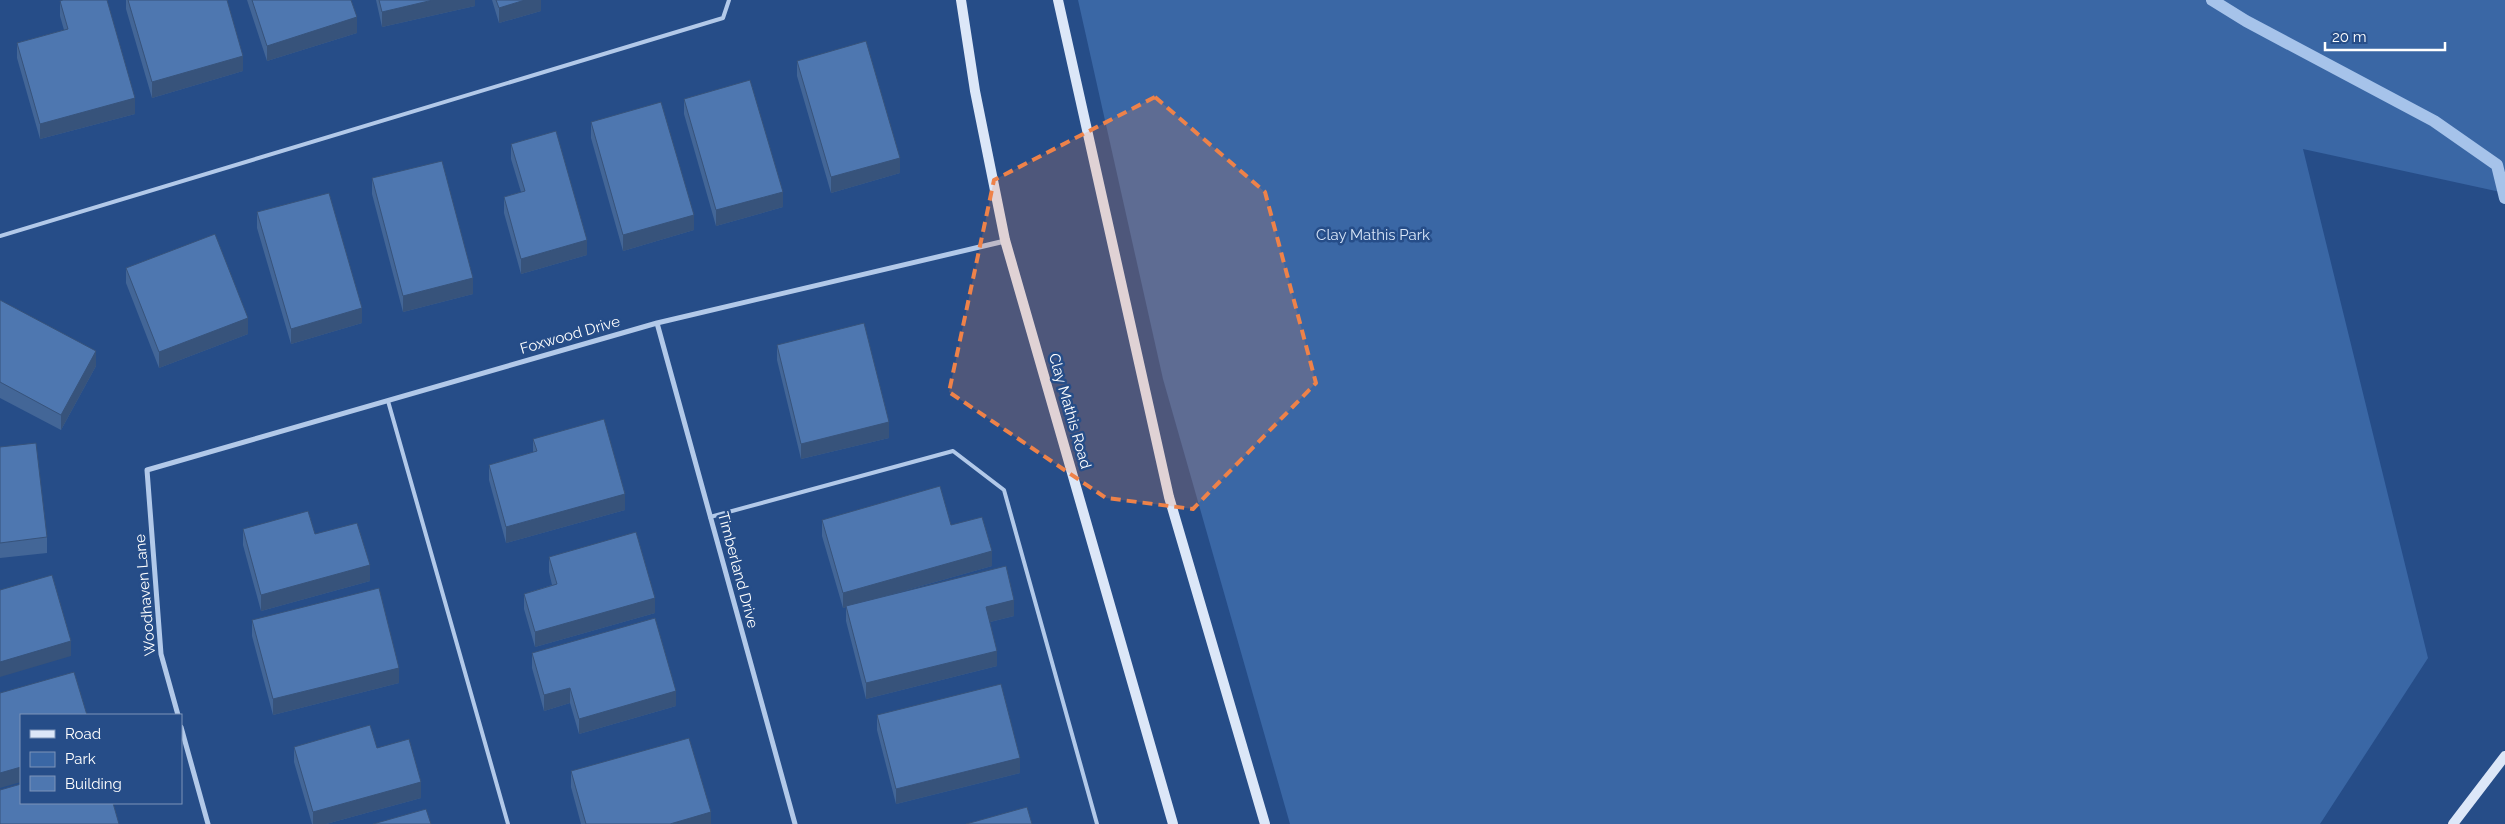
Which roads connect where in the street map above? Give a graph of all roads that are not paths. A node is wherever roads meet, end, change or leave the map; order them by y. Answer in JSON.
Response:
{"nodes":[{"id":1,"x":729,"y":0,"type":"edge"},
{"id":2,"x":961,"y":0,"type":"edge"},
{"id":3,"x":1058,"y":0,"type":"edge"},
{"id":4,"x":0,"y":236,"type":"edge"},
{"id":5,"x":1005,"y":240,"type":"junction"},
{"id":6,"x":657,"y":324,"type":"junction"},
{"id":7,"x":388,"y":401,"type":"junction"},
{"id":8,"x":147,"y":470,"type":"joint"},
{"id":9,"x":710,"y":517,"type":"junction"},
{"id":10,"x":178,"y":714,"type":"edge"},
{"id":11,"x":182,"y":731,"type":"edge"},
{"id":12,"x":2505,"y":756,"type":"edge"},
{"id":13,"x":208,"y":824,"type":"edge"},
{"id":14,"x":508,"y":824,"type":"edge"},
{"id":15,"x":795,"y":824,"type":"edge"},
{"id":16,"x":1097,"y":824,"type":"edge"},
{"id":17,"x":1173,"y":824,"type":"edge"},
{"id":18,"x":1265,"y":824,"type":"edge"},
{"id":19,"x":2453,"y":824,"type":"edge"}],
"edges":[{"from":1,"to":4,"type":"lane"},
{"from":2,"to":5,"type":"main road","name":"Clay Mathis Road"},
{"from":3,"to":18,"type":"main road"},
{"from":5,"to":6,"type":"street","name":"Foxwood Drive"},
{"from":5,"to":17,"type":"main road","name":"Clay Mathis Road"},
{"from":6,"to":7,"type":"street","name":"Foxwood Drive"},
{"from":6,"to":9,"type":"street","name":"Timberland Drive"},
{"from":7,"to":8,"type":"street","name":"Foxwood Drive"},
{"from":7,"to":14,"type":"lane"},
{"from":8,"to":10,"type":"street","name":"Woodhaven Lane"},
{"from":9,"to":15,"type":"street","name":"Timberland Drive"},
{"from":9,"to":16,"type":"lane"},
{"from":11,"to":13,"type":"street"},
{"from":12,"to":19,"type":"main road"}]}
